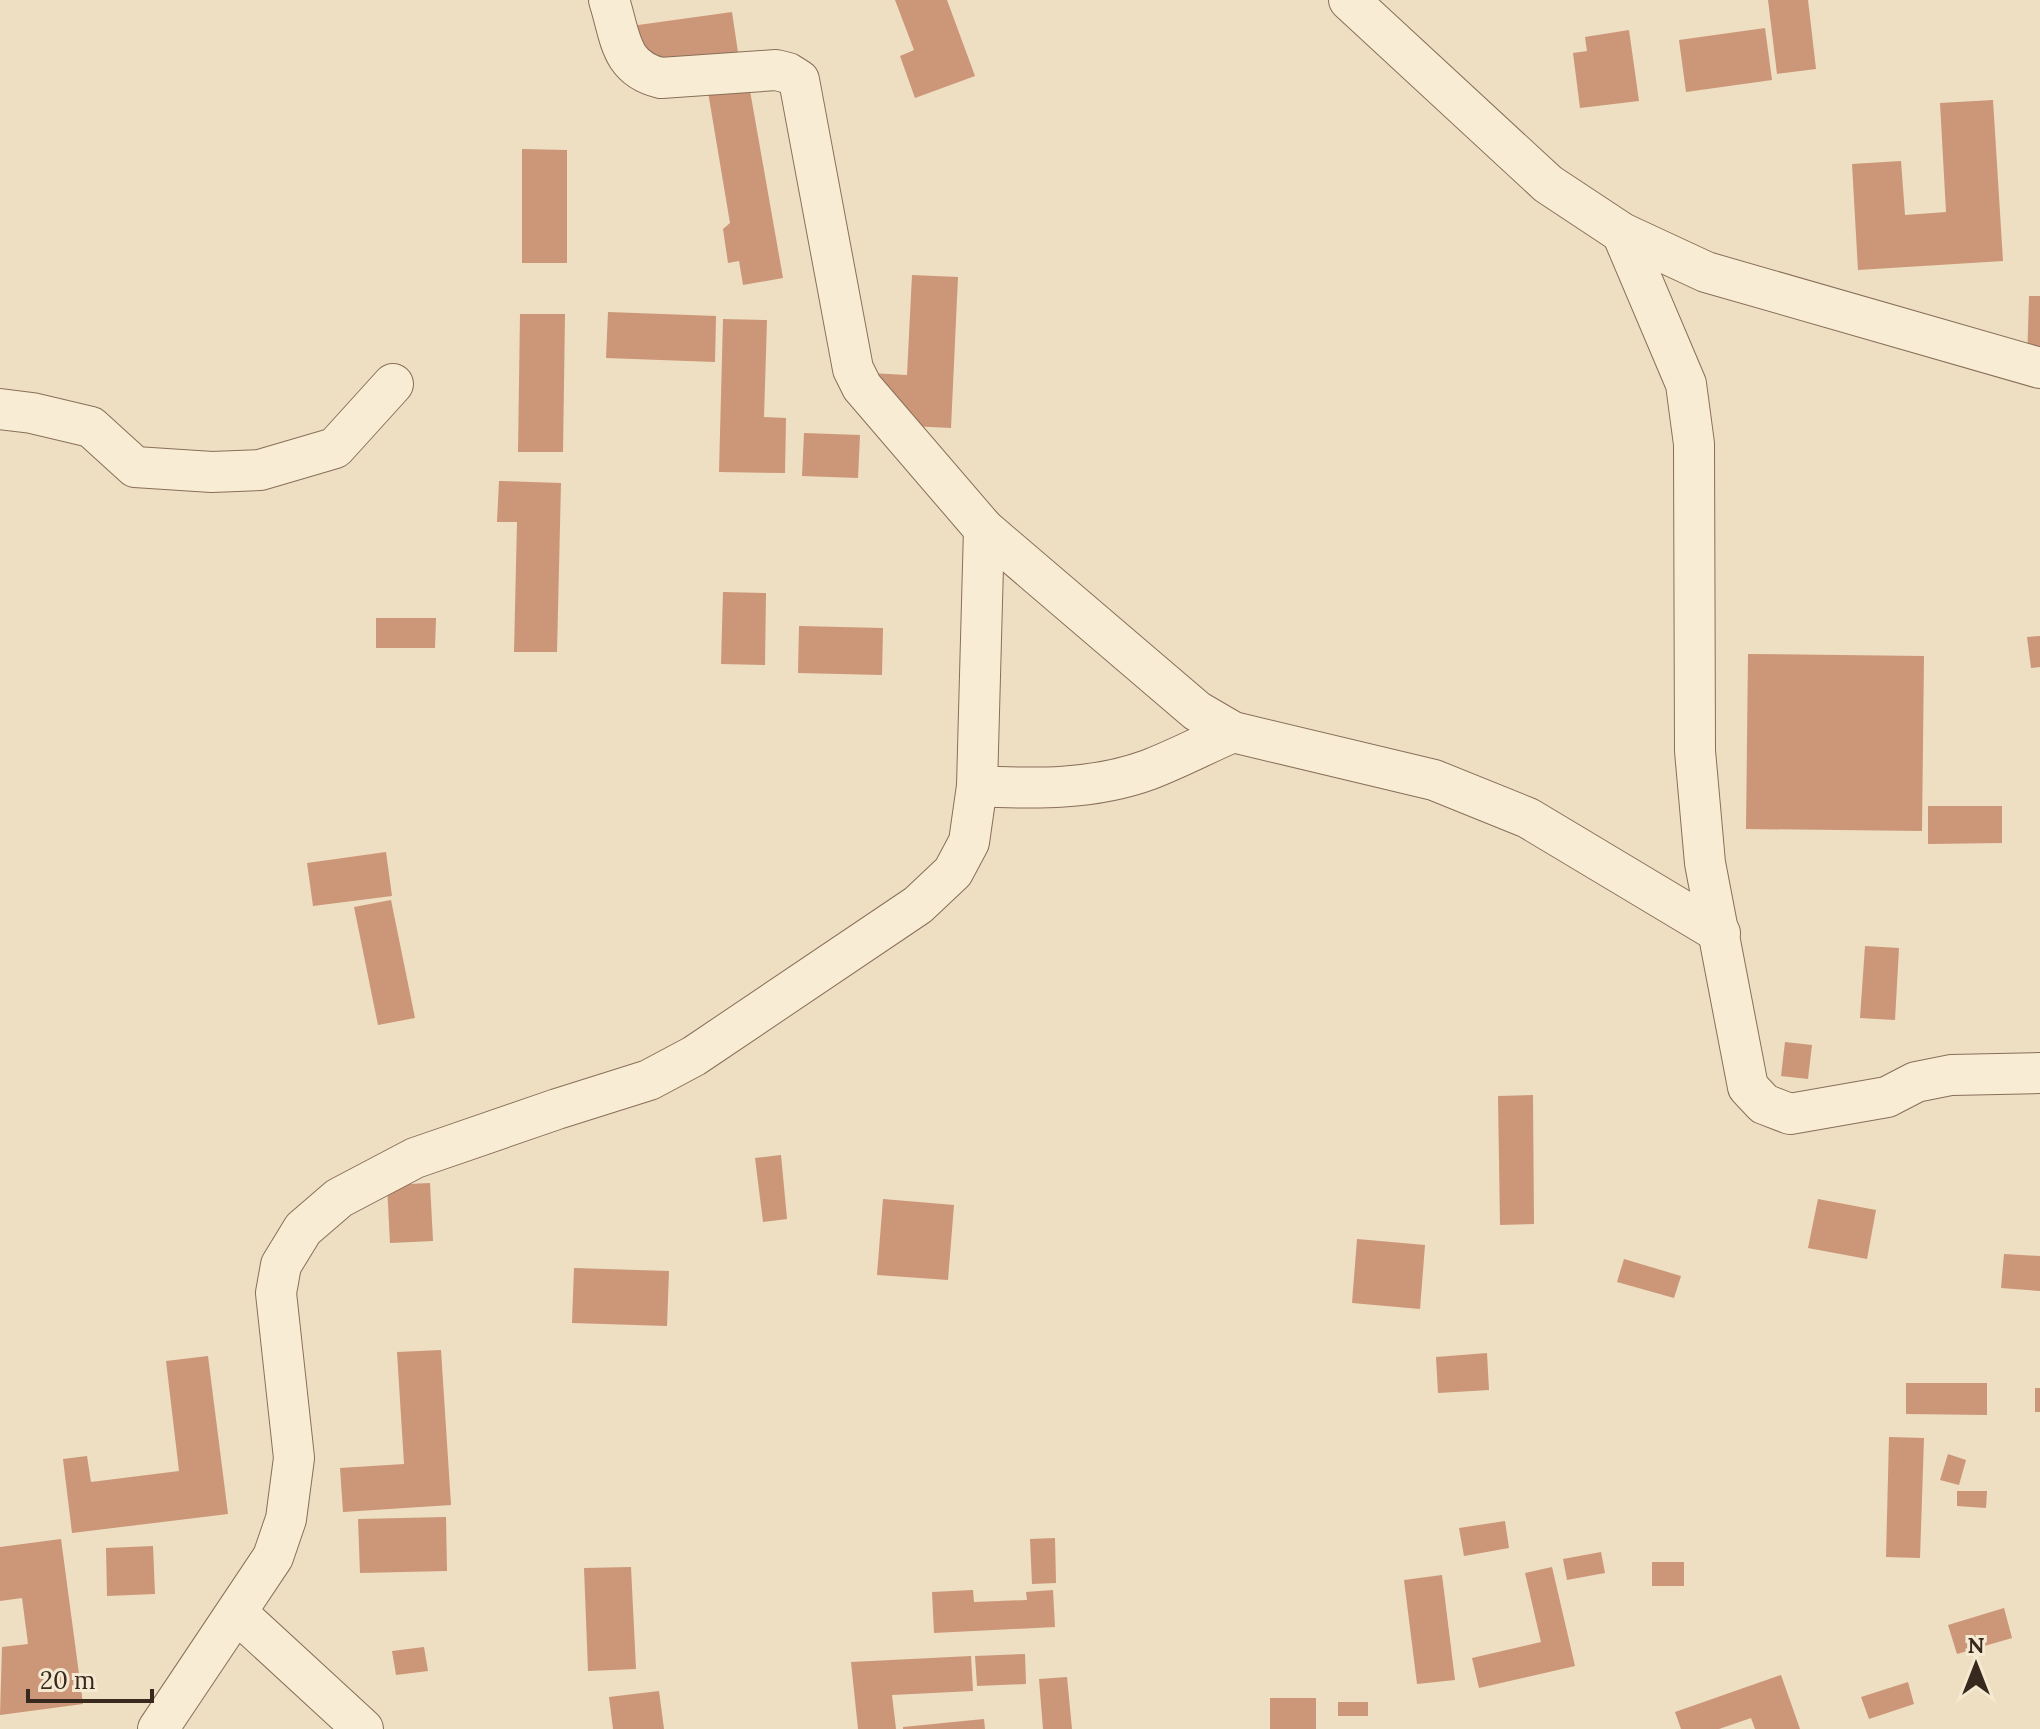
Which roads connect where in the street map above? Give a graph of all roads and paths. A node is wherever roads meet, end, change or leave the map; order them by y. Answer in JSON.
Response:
{"nodes":[{"id":1,"x":609,"y":0,"type":"edge"},
{"id":2,"x":1349,"y":0,"type":"edge"},
{"id":3,"x":1622,"y":233,"type":"junction"},
{"id":4,"x":2040,"y":368,"type":"edge"},
{"id":5,"x":393,"y":384,"type":"dead end"},
{"id":6,"x":0,"y":409,"type":"edge"},
{"id":7,"x":984,"y":529,"type":"junction"},
{"id":8,"x":1233,"y":732,"type":"junction"},
{"id":9,"x":977,"y":786,"type":"junction"},
{"id":10,"x":1720,"y":933,"type":"junction"},
{"id":11,"x":2040,"y":1073,"type":"edge"},
{"id":12,"x":237,"y":1613,"type":"junction"},
{"id":13,"x":158,"y":1729,"type":"edge"},
{"id":14,"x":363,"y":1729,"type":"edge"}],
"edges":[{"from":1,"to":7,"type":"street"},
{"from":2,"to":3,"type":"street"},
{"from":3,"to":4,"type":"street"},
{"from":3,"to":10,"type":"street"},
{"from":5,"to":6,"type":"street"},
{"from":7,"to":8,"type":"street"},
{"from":7,"to":9,"type":"street"},
{"from":8,"to":9,"type":"street"},
{"from":8,"to":10,"type":"street"},
{"from":9,"to":12,"type":"street"},
{"from":10,"to":11,"type":"street"},
{"from":12,"to":13,"type":"street"},
{"from":12,"to":14,"type":"street"}]}
